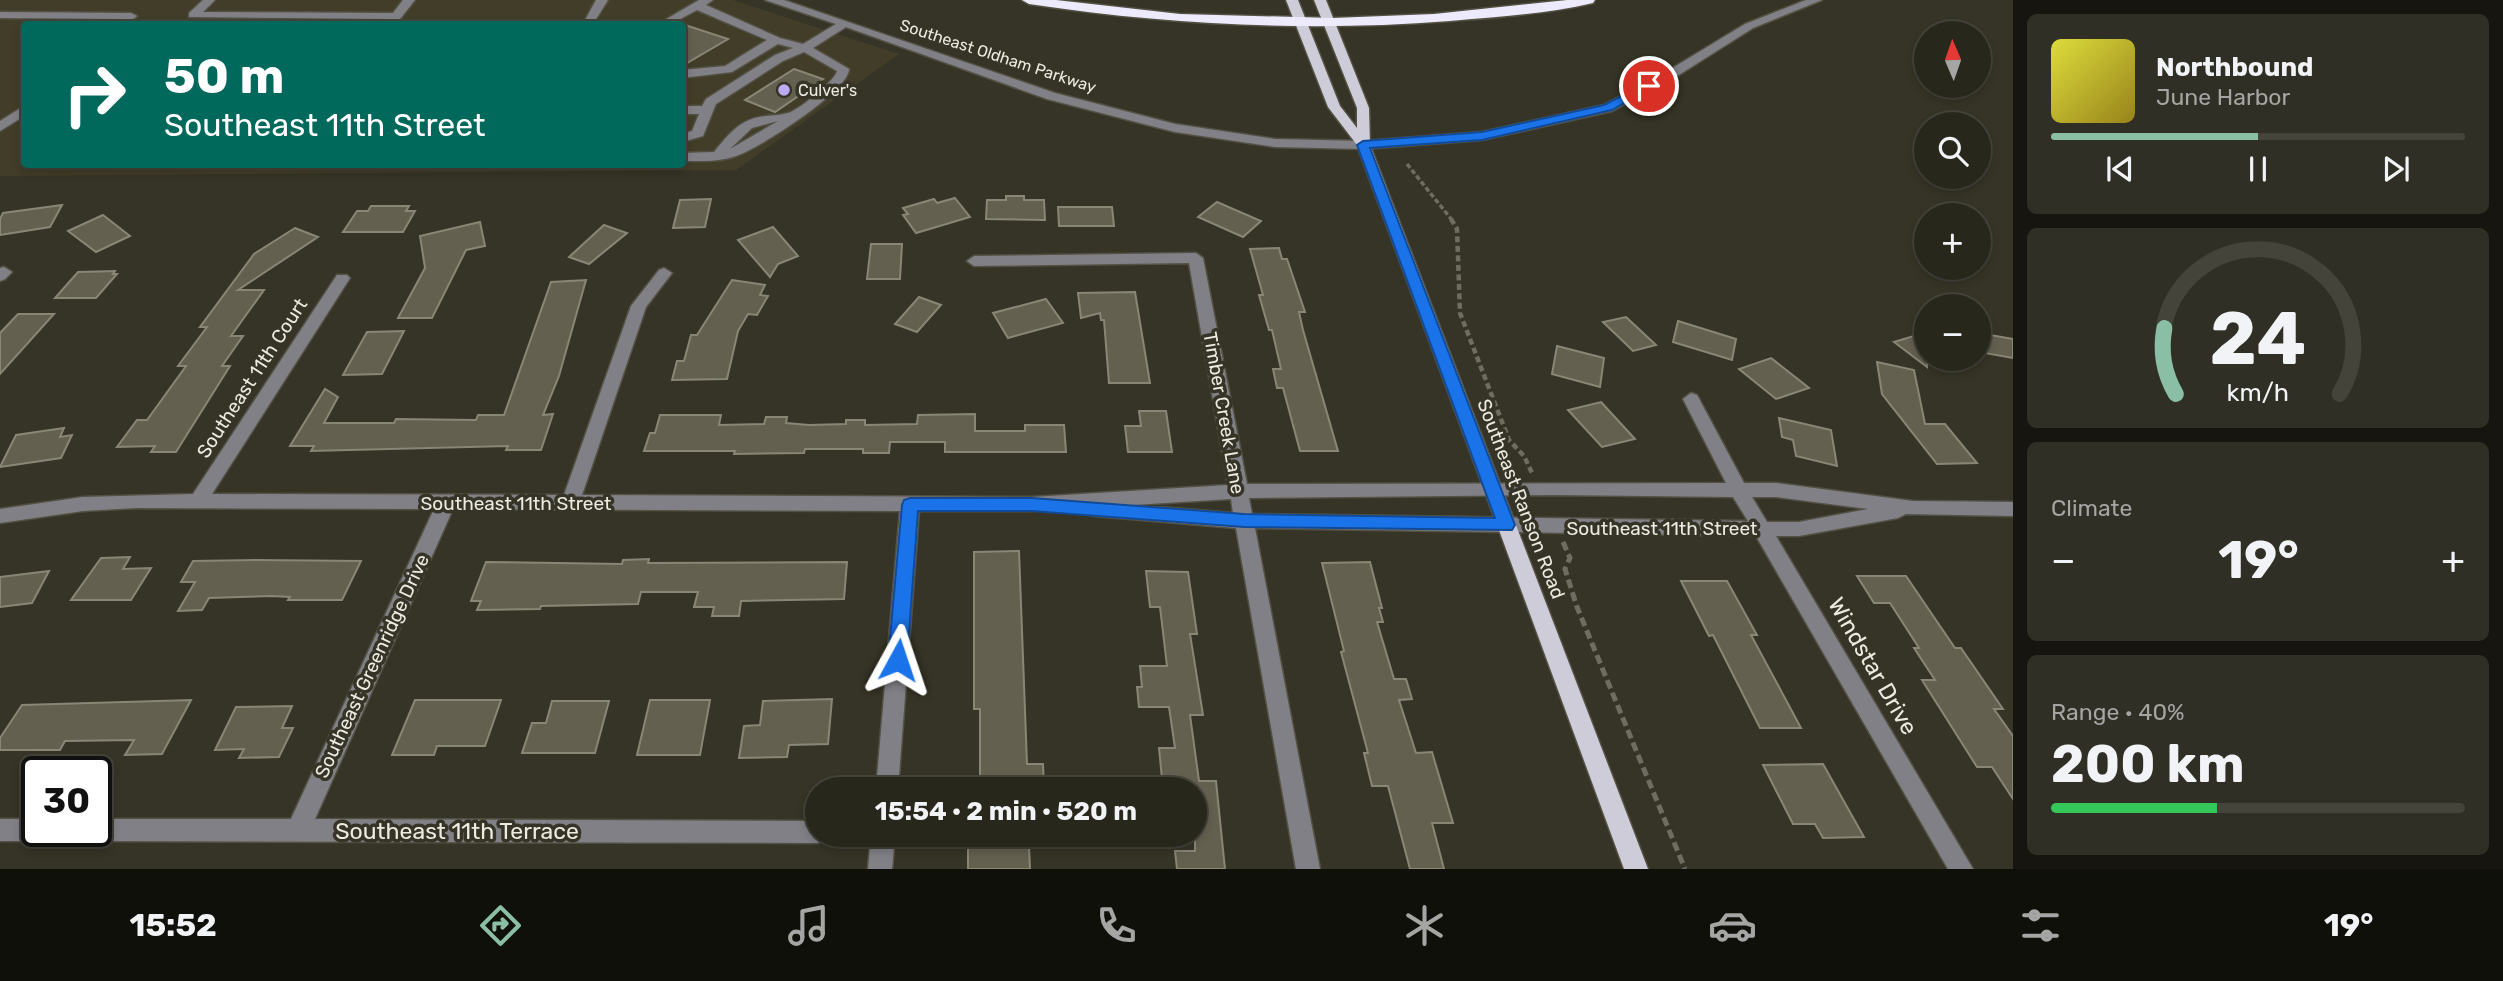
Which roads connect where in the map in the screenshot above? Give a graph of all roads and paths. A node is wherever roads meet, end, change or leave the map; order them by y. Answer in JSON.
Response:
{"nodes":[{"id":1,"x":209,"y":0,"type":"edge"},
{"id":2,"x":409,"y":0,"type":"edge"},
{"id":3,"x":602,"y":0,"type":"edge"},
{"id":4,"x":771,"y":0,"type":"edge"},
{"id":5,"x":1029,"y":0,"type":"edge"},
{"id":6,"x":1292,"y":0,"type":"edge"},
{"id":7,"x":1320,"y":0,"type":"edge"},
{"id":8,"x":1588,"y":0,"type":"edge"},
{"id":9,"x":1816,"y":0,"type":"edge"},
{"id":10,"x":702,"y":3,"type":"edge"},
{"id":11,"x":0,"y":15,"type":"edge"},
{"id":12,"x":393,"y":20,"type":"edge"},
{"id":13,"x":125,"y":21,"type":"edge"},
{"id":14,"x":590,"y":21,"type":"edge"},
{"id":15,"x":669,"y":21,"type":"edge"},
{"id":16,"x":1300,"y":22,"type":"junction"},
{"id":17,"x":1329,"y":22,"type":"junction"},
{"id":18,"x":845,"y":23,"type":"junction"},
{"id":19,"x":776,"y":40,"type":"junction"},
{"id":20,"x":805,"y":48,"type":"junction"},
{"id":21,"x":686,"y":74,"type":"edge"},
{"id":22,"x":686,"y":110,"type":"edge"},
{"id":23,"x":706,"y":110,"type":"junction"},
{"id":24,"x":21,"y":112,"type":"edge"},
{"id":25,"x":0,"y":127,"type":"edge"},
{"id":26,"x":686,"y":137,"type":"edge"},
{"id":27,"x":1363,"y":145,"type":"junction"},
{"id":28,"x":686,"y":157,"type":"edge"},
{"id":29,"x":1407,"y":164,"type":"dead end"},
{"id":30,"x":974,"y":261,"type":"dead end"},
{"id":31,"x":663,"y":273,"type":"dead end"},
{"id":32,"x":342,"y":278,"type":"dead end"},
{"id":33,"x":1691,"y":399,"type":"dead end"},
{"id":34,"x":1524,"y":456,"type":"dead end"},
{"id":35,"x":1492,"y":489,"type":"junction"},
{"id":36,"x":1740,"y":489,"type":"junction"},
{"id":37,"x":1239,"y":491,"type":"junction"},
{"id":38,"x":198,"y":501,"type":"junction"},
{"id":39,"x":447,"y":502,"type":"junction"},
{"id":40,"x":570,"y":503,"type":"junction"},
{"id":41,"x":1032,"y":504,"type":"junction"},
{"id":42,"x":910,"y":505,"type":"junction"},
{"id":43,"x":1913,"y":508,"type":"junction"},
{"id":44,"x":2013,"y":509,"type":"edge"},
{"id":45,"x":0,"y":516,"type":"edge"},
{"id":46,"x":1244,"y":521,"type":"junction"},
{"id":47,"x":1506,"y":525,"type":"junction"},
{"id":48,"x":1763,"y":529,"type":"junction"},
{"id":49,"x":1570,"y":558,"type":"dead end"},
{"id":50,"x":888,"y":777,"type":"edge"},
{"id":51,"x":0,"y":830,"type":"edge"},
{"id":52,"x":21,"y":830,"type":"edge"},
{"id":53,"x":112,"y":830,"type":"edge"},
{"id":54,"x":298,"y":830,"type":"junction"},
{"id":55,"x":805,"y":832,"type":"edge"},
{"id":56,"x":882,"y":847,"type":"edge"},
{"id":57,"x":880,"y":869,"type":"edge"},
{"id":58,"x":1308,"y":869,"type":"edge"},
{"id":59,"x":1636,"y":869,"type":"edge"},
{"id":60,"x":1685,"y":869,"type":"edge"},
{"id":61,"x":1961,"y":869,"type":"edge"}],
"edges":[{"from":1,"to":12,"type":"street"},
{"from":2,"to":12,"type":"street"},
{"from":3,"to":14,"type":"street"},
{"from":4,"to":18,"type":"street","name":"Southeast Oldham Parkway"},
{"from":5,"to":16,"type":"highway"},
{"from":6,"to":16,"type":"main road","name":"Southeast Ranson Road"},
{"from":7,"to":17,"type":"main road","name":"Southeast Ranson Road"},
{"from":8,"to":17,"type":"highway"},
{"from":9,"to":27,"type":"street","name":"Southeast Oldham Parkway"},
{"from":10,"to":15,"type":"street"},
{"from":10,"to":19,"type":"street"},
{"from":11,"to":13,"type":"street"},
{"from":16,"to":17,"type":"highway"},
{"from":16,"to":27,"type":"main road","name":"Southeast Ranson Road"},
{"from":17,"to":27,"type":"main road","name":"Southeast Ranson Road"},
{"from":18,"to":20,"type":"street"},
{"from":18,"to":27,"type":"street","name":"Southeast Oldham Parkway"},
{"from":19,"to":20,"type":"street"},
{"from":19,"to":21,"type":"street"},
{"from":20,"to":23,"type":"street"},
{"from":20,"to":28,"type":"street"},
{"from":22,"to":23,"type":"street"},
{"from":23,"to":26,"type":"street"},
{"from":24,"to":25,"type":"street"},
{"from":27,"to":35,"type":"main road","name":"Southeast Ranson Road"},
{"from":29,"to":34,"type":"path"},
{"from":30,"to":37,"type":"street","name":"Timber Creek Lane"},
{"from":31,"to":40,"type":"street"},
{"from":32,"to":38,"type":"street","name":"Southeast 11th Court"},
{"from":33,"to":36,"type":"street","name":"Windstar Drive"},
{"from":35,"to":36,"type":"street","name":"Southeast 11th Street"},
{"from":35,"to":37,"type":"street","name":"Southeast 11th Street"},
{"from":35,"to":47,"type":"main road","name":"Southeast Ranson Road"},
{"from":36,"to":43,"type":"street","name":"Southeast 11th Street"},
{"from":36,"to":48,"type":"street","name":"Windstar Drive"},
{"from":37,"to":41,"type":"street","name":"Southeast 11th Street"},
{"from":37,"to":46,"type":"street","name":"Timber Creek Lane"},
{"from":38,"to":39,"type":"street","name":"Southeast 11th Street"},
{"from":38,"to":45,"type":"street","name":"Southeast 11th Street"},
{"from":39,"to":40,"type":"street","name":"Southeast 11th Street"},
{"from":39,"to":54,"type":"street","name":"Southeast Greenridge Drive"},
{"from":40,"to":42,"type":"street","name":"Southeast 11th Street"},
{"from":41,"to":42,"type":"street","name":"Southeast 11th Street"},
{"from":41,"to":46,"type":"street","name":"Southeast 11th Street"},
{"from":42,"to":50,"type":"street"},
{"from":43,"to":44,"type":"street","name":"Southeast 11th Street"},
{"from":43,"to":48,"type":"street","name":"Southeast 11th Street"},
{"from":46,"to":47,"type":"street","name":"Southeast 11th Street"},
{"from":46,"to":58,"type":"street","name":"Timber Creek Lane"},
{"from":47,"to":48,"type":"street","name":"Southeast 11th Street"},
{"from":47,"to":59,"type":"main road","name":"Southeast Ranson Road"},
{"from":48,"to":61,"type":"street","name":"Windstar Drive"},
{"from":49,"to":60,"type":"path"},
{"from":51,"to":52,"type":"street"},
{"from":53,"to":54,"type":"street","name":"Southeast 11th Terrace"},
{"from":54,"to":55,"type":"street","name":"Southeast 11th Terrace"},
{"from":56,"to":57,"type":"street"}]}
